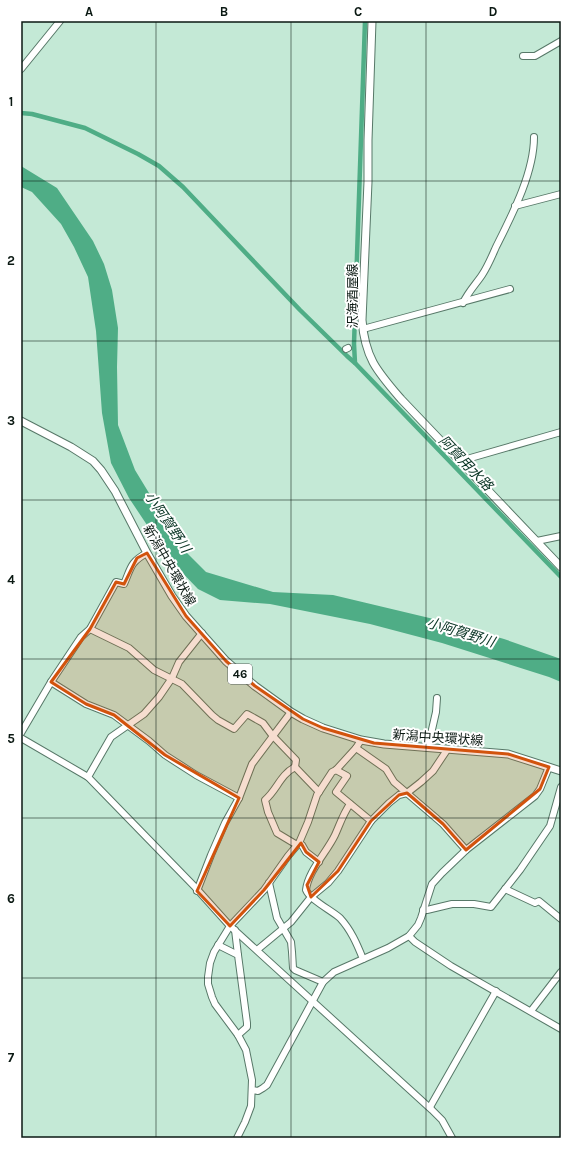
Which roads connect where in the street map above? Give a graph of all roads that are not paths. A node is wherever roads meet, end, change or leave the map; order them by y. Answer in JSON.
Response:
{"nodes":[{"id":1,"x":60,"y":21,"type":"edge"},
{"id":2,"x":372,"y":21,"type":"edge"},
{"id":3,"x":561,"y":41,"type":"edge"},
{"id":4,"x":523,"y":56,"type":"dead end"},
{"id":5,"x":21,"y":68,"type":"edge"},
{"id":6,"x":534,"y":137,"type":"dead end"},
{"id":7,"x":561,"y":194,"type":"edge"},
{"id":8,"x":515,"y":206,"type":"junction"},
{"id":9,"x":510,"y":289,"type":"dead end"},
{"id":10,"x":463,"y":303,"type":"junction"},
{"id":11,"x":363,"y":329,"type":"junction"},
{"id":12,"x":21,"y":421,"type":"edge"},
{"id":13,"x":561,"y":432,"type":"edge"},
{"id":14,"x":460,"y":461,"type":"junction"},
{"id":15,"x":561,"y":536,"type":"edge"},
{"id":16,"x":537,"y":541,"type":"junction"},
{"id":17,"x":147,"y":553,"type":"junction"},
{"id":18,"x":561,"y":567,"type":"edge"},
{"id":19,"x":90,"y":629,"type":"junction"},
{"id":20,"x":202,"y":633,"type":"junction"},
{"id":21,"x":172,"y":678,"type":"junction"},
{"id":22,"x":51,"y":682,"type":"junction"},
{"id":23,"x":436,"y":698,"type":"dead end"},
{"id":24,"x":291,"y":712,"type":"junction"},
{"id":25,"x":128,"y":725,"type":"junction"},
{"id":26,"x":21,"y":733,"type":"edge"},
{"id":27,"x":272,"y":736,"type":"junction"},
{"id":28,"x":21,"y":738,"type":"edge"},
{"id":29,"x":361,"y":740,"type":"junction"},
{"id":30,"x":356,"y":748,"type":"junction"},
{"id":31,"x":428,"y":748,"type":"junction"},
{"id":32,"x":446,"y":750,"type":"junction"},
{"id":33,"x":295,"y":767,"type":"junction"},
{"id":34,"x":548,"y":767,"type":"junction"},
{"id":35,"x":336,"y":770,"type":"junction"},
{"id":36,"x":561,"y":771,"type":"edge"},
{"id":37,"x":88,"y":777,"type":"junction"},
{"id":38,"x":561,"y":786,"type":"edge"},
{"id":39,"x":319,"y":792,"type":"junction"},
{"id":40,"x":407,"y":793,"type":"junction"},
{"id":41,"x":239,"y":798,"type":"junction"},
{"id":42,"x":350,"y":804,"type":"junction"},
{"id":43,"x":371,"y":821,"type":"junction"},
{"id":44,"x":298,"y":844,"type":"junction"},
{"id":45,"x":466,"y":850,"type":"junction"},
{"id":46,"x":319,"y":862,"type":"junction"},
{"id":47,"x":269,"y":883,"type":"junction"},
{"id":48,"x":505,"y":889,"type":"junction"},
{"id":49,"x":197,"y":891,"type":"junction"},
{"id":50,"x":311,"y":897,"type":"junction"},
{"id":51,"x":423,"y":910,"type":"junction"},
{"id":52,"x":561,"y":919,"type":"edge"},
{"id":53,"x":232,"y":928,"type":"junction"},
{"id":54,"x":283,"y":929,"type":"junction"},
{"id":55,"x":409,"y":936,"type":"junction"},
{"id":56,"x":218,"y":945,"type":"junction"},
{"id":57,"x":257,"y":950,"type":"junction"},
{"id":58,"x":238,"y":955,"type":"junction"},
{"id":59,"x":363,"y":959,"type":"junction"},
{"id":60,"x":561,"y":972,"type":"edge"},
{"id":61,"x":323,"y":982,"type":"junction"},
{"id":62,"x":496,"y":991,"type":"junction"},
{"id":63,"x":312,"y":1001,"type":"junction"},
{"id":64,"x":531,"y":1011,"type":"junction"},
{"id":65,"x":561,"y":1028,"type":"edge"},
{"id":66,"x":238,"y":1035,"type":"junction"},
{"id":67,"x":252,"y":1090,"type":"junction"},
{"id":68,"x":430,"y":1108,"type":"junction"},
{"id":69,"x":237,"y":1138,"type":"edge"},
{"id":70,"x":452,"y":1138,"type":"edge"}],
"edges":[{"from":1,"to":5,"type":"street"},
{"from":2,"to":11,"type":"main road","name":"沢海酒屋線"},
{"from":3,"to":4,"type":"street"},
{"from":6,"to":8,"type":"street"},
{"from":7,"to":8,"type":"street"},
{"from":8,"to":10,"type":"street"},
{"from":9,"to":10,"type":"street"},
{"from":10,"to":11,"type":"street"},
{"from":11,"to":14,"type":"main road","name":"沢海酒屋線"},
{"from":12,"to":17,"type":"main road","name":"新潟中央環状線","number":"46"},
{"from":13,"to":14,"type":"street"},
{"from":14,"to":16,"type":"main road","name":"沢海酒屋線"},
{"from":15,"to":16,"type":"street"},
{"from":16,"to":18,"type":"main road","name":"沢海酒屋線"},
{"from":17,"to":19,"type":"street"},
{"from":17,"to":20,"type":"main road","name":"新潟中央環状線","number":"46"},
{"from":19,"to":21,"type":"street"},
{"from":19,"to":22,"type":"street"},
{"from":20,"to":21,"type":"street"},
{"from":20,"to":24,"type":"main road","name":"新潟中央環状線","number":"46"},
{"from":21,"to":25,"type":"street"},
{"from":21,"to":27,"type":"street"},
{"from":22,"to":25,"type":"street"},
{"from":22,"to":26,"type":"street"},
{"from":23,"to":31,"type":"street"},
{"from":24,"to":27,"type":"street"},
{"from":24,"to":29,"type":"main road","name":"新潟中央環状線","number":"46"},
{"from":25,"to":37,"type":"street"},
{"from":25,"to":41,"type":"street"},
{"from":27,"to":33,"type":"street"},
{"from":27,"to":41,"type":"street"},
{"from":28,"to":37,"type":"street"},
{"from":29,"to":30,"type":"street"},
{"from":29,"to":31,"type":"main road","name":"新潟中央環状線","number":"46"},
{"from":30,"to":35,"type":"street"},
{"from":30,"to":40,"type":"street"},
{"from":31,"to":32,"type":"main road","name":"新潟中央環状線","number":"46"},
{"from":32,"to":34,"type":"main road","name":"新潟中央環状線","number":"46"},
{"from":32,"to":40,"type":"street"},
{"from":33,"to":39,"type":"street"},
{"from":33,"to":44,"type":"street"},
{"from":34,"to":36,"type":"main road","name":"新潟中央環状線","number":"46"},
{"from":34,"to":45,"type":"street"},
{"from":35,"to":39,"type":"street"},
{"from":35,"to":42,"type":"street"},
{"from":37,"to":49,"type":"street"},
{"from":38,"to":48,"type":"street"},
{"from":39,"to":44,"type":"street"},
{"from":40,"to":43,"type":"street"},
{"from":40,"to":45,"type":"street"},
{"from":41,"to":49,"type":"street"},
{"from":42,"to":43,"type":"street"},
{"from":42,"to":46,"type":"street"},
{"from":43,"to":50,"type":"street"},
{"from":44,"to":46,"type":"street"},
{"from":44,"to":47,"type":"street"},
{"from":45,"to":51,"type":"street"},
{"from":46,"to":50,"type":"street"},
{"from":47,"to":53,"type":"street"},
{"from":47,"to":54,"type":"street"},
{"from":48,"to":51,"type":"street"},
{"from":48,"to":52,"type":"street"},
{"from":49,"to":53,"type":"street"},
{"from":50,"to":54,"type":"street"},
{"from":50,"to":59,"type":"street"},
{"from":51,"to":55,"type":"street"},
{"from":53,"to":56,"type":"street"},
{"from":53,"to":57,"type":"street"},
{"from":53,"to":58,"type":"street"},
{"from":54,"to":57,"type":"street"},
{"from":54,"to":61,"type":"street"},
{"from":55,"to":59,"type":"street"},
{"from":55,"to":62,"type":"street"},
{"from":56,"to":58,"type":"street"},
{"from":56,"to":66,"type":"street"},
{"from":57,"to":63,"type":"street"},
{"from":58,"to":66,"type":"street"},
{"from":59,"to":61,"type":"street"},
{"from":60,"to":64,"type":"street"},
{"from":61,"to":63,"type":"street"},
{"from":62,"to":64,"type":"street"},
{"from":62,"to":68,"type":"street"},
{"from":63,"to":67,"type":"street"},
{"from":63,"to":68,"type":"street"},
{"from":64,"to":65,"type":"street"},
{"from":66,"to":67,"type":"street"},
{"from":67,"to":69,"type":"street"},
{"from":68,"to":70,"type":"street"}]}
